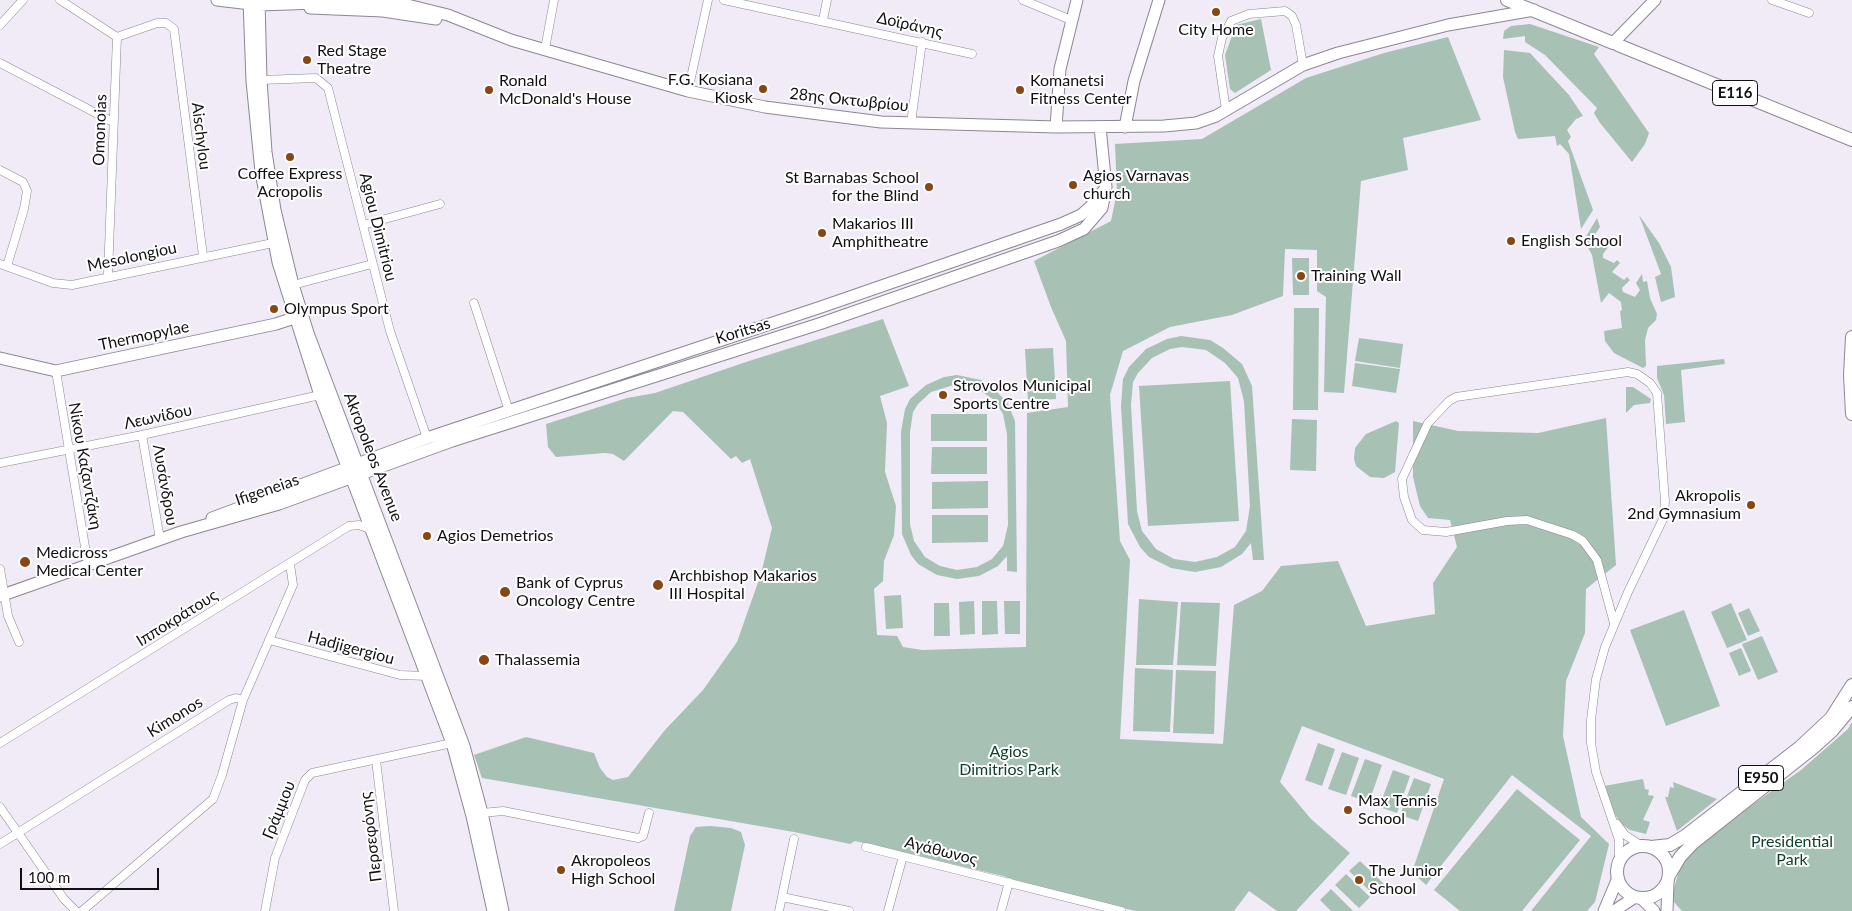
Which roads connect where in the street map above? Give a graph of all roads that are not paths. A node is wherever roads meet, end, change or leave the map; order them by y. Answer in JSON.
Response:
{"nodes":[{"id":1,"x":23,"y":0,"type":"edge"},
{"id":2,"x":60,"y":0,"type":"edge"},
{"id":3,"x":216,"y":0,"type":"edge"},
{"id":4,"x":374,"y":0,"type":"edge"},
{"id":5,"x":554,"y":0,"type":"edge"},
{"id":6,"x":708,"y":0,"type":"edge"},
{"id":7,"x":724,"y":0,"type":"edge"},
{"id":8,"x":827,"y":0,"type":"edge"},
{"id":9,"x":1024,"y":0,"type":"edge"},
{"id":10,"x":1077,"y":0,"type":"edge"},
{"id":11,"x":1158,"y":0,"type":"edge"},
{"id":12,"x":1507,"y":0,"type":"edge"},
{"id":13,"x":1655,"y":0,"type":"edge"},
{"id":14,"x":1772,"y":0,"type":"edge"},
{"id":15,"x":321,"y":1,"type":"edge"},
{"id":16,"x":254,"y":2,"type":"edge"},
{"id":17,"x":299,"y":5,"type":"junction"},
{"id":18,"x":1534,"y":10,"type":"junction"},
{"id":19,"x":1809,"y":13,"type":"dead end"},
{"id":20,"x":823,"y":20,"type":"junction"},
{"id":21,"x":1071,"y":20,"type":"junction"},
{"id":22,"x":0,"y":25,"type":"edge"},
{"id":23,"x":476,"y":28,"type":"junction"},
{"id":24,"x":117,"y":37,"type":"junction"},
{"id":25,"x":922,"y":42,"type":"junction"},
{"id":26,"x":1616,"y":44,"type":"junction"},
{"id":27,"x":545,"y":49,"type":"junction"},
{"id":28,"x":972,"y":54,"type":"dead end"},
{"id":29,"x":0,"y":63,"type":"edge"},
{"id":30,"x":1303,"y":65,"type":"junction"},
{"id":31,"x":261,"y":80,"type":"junction"},
{"id":32,"x":688,"y":91,"type":"junction"},
{"id":33,"x":1226,"y":110,"type":"junction"},
{"id":34,"x":114,"y":122,"type":"junction"},
{"id":35,"x":912,"y":123,"type":"junction"},
{"id":36,"x":1056,"y":127,"type":"junction"},
{"id":37,"x":1100,"y":127,"type":"junction"},
{"id":38,"x":1125,"y":127,"type":"junction"},
{"id":39,"x":1852,"y":140,"type":"edge"},
{"id":40,"x":0,"y":170,"type":"edge"},
{"id":41,"x":1106,"y":187,"type":"junction"},
{"id":42,"x":440,"y":204,"type":"dead end"},
{"id":43,"x":363,"y":225,"type":"junction"},
{"id":44,"x":273,"y":242,"type":"junction"},
{"id":45,"x":202,"y":256,"type":"junction"},
{"id":46,"x":372,"y":264,"type":"junction"},
{"id":47,"x":4,"y":265,"type":"edge"},
{"id":48,"x":108,"y":275,"type":"junction"},
{"id":49,"x":293,"y":284,"type":"junction"},
{"id":50,"x":474,"y":303,"type":"dead end"},
{"id":51,"x":294,"y":318,"type":"junction"},
{"id":52,"x":1852,"y":337,"type":"edge"},
{"id":53,"x":0,"y":358,"type":"edge"},
{"id":54,"x":56,"y":371,"type":"junction"},
{"id":55,"x":320,"y":395,"type":"junction"},
{"id":56,"x":509,"y":411,"type":"junction"},
{"id":57,"x":1852,"y":414,"type":"edge"},
{"id":58,"x":142,"y":435,"type":"junction"},
{"id":59,"x":427,"y":438,"type":"junction"},
{"id":60,"x":69,"y":450,"type":"junction"},
{"id":61,"x":0,"y":463,"type":"edge"},
{"id":62,"x":355,"y":470,"type":"junction"},
{"id":63,"x":370,"y":529,"type":"junction"},
{"id":64,"x":160,"y":539,"type":"junction"},
{"id":65,"x":290,"y":564,"type":"junction"},
{"id":66,"x":88,"y":565,"type":"junction"},
{"id":67,"x":0,"y":570,"type":"edge"},
{"id":68,"x":2,"y":596,"type":"edge"},
{"id":69,"x":1614,"y":623,"type":"junction"},
{"id":70,"x":269,"y":640,"type":"junction"},
{"id":71,"x":19,"y":642,"type":"dead end"},
{"id":72,"x":427,"y":676,"type":"junction"},
{"id":73,"x":1852,"y":684,"type":"edge"},
{"id":74,"x":243,"y":700,"type":"junction"},
{"id":75,"x":1852,"y":707,"type":"edge"},
{"id":76,"x":0,"y":743,"type":"edge"},
{"id":77,"x":452,"y":743,"type":"junction"},
{"id":78,"x":376,"y":760,"type":"junction"},
{"id":79,"x":0,"y":807,"type":"edge"},
{"id":80,"x":1609,"y":811,"type":"junction"},
{"id":81,"x":482,"y":813,"type":"junction"},
{"id":82,"x":649,"y":813,"type":"dead end"},
{"id":83,"x":18,"y":833,"type":"junction"},
{"id":84,"x":794,"y":839,"type":"dead end"},
{"id":85,"x":0,"y":844,"type":"edge"},
{"id":86,"x":866,"y":847,"type":"dead end"},
{"id":87,"x":1647,"y":847,"type":"junction"},
{"id":88,"x":902,"y":856,"type":"junction"},
{"id":89,"x":1620,"y":861,"type":"junction"},
{"id":90,"x":1618,"y":878,"type":"junction"},
{"id":91,"x":1669,"y":878,"type":"junction"},
{"id":92,"x":1009,"y":882,"type":"junction"},
{"id":93,"x":782,"y":897,"type":"junction"},
{"id":94,"x":1638,"y":898,"type":"junction"},
{"id":95,"x":1102,"y":909,"type":"edge"},
{"id":96,"x":76,"y":911,"type":"edge"},
{"id":97,"x":82,"y":911,"type":"edge"},
{"id":98,"x":265,"y":911,"type":"edge"},
{"id":99,"x":394,"y":911,"type":"edge"},
{"id":100,"x":493,"y":911,"type":"edge"},
{"id":101,"x":503,"y":911,"type":"edge"},
{"id":102,"x":779,"y":911,"type":"edge"},
{"id":103,"x":849,"y":911,"type":"edge"},
{"id":104,"x":888,"y":911,"type":"edge"},
{"id":105,"x":1001,"y":911,"type":"edge"},
{"id":106,"x":1121,"y":911,"type":"edge"},
{"id":107,"x":1604,"y":911,"type":"edge"},
{"id":108,"x":1614,"y":911,"type":"edge"},
{"id":109,"x":1654,"y":911,"type":"edge"},
{"id":110,"x":1667,"y":911,"type":"edge"}],
"edges":[{"from":1,"to":22,"type":"street"},
{"from":2,"to":24,"type":"street"},
{"from":3,"to":16,"type":"street","name":"28ης Οκτωβρίου"},
{"from":4,"to":15,"type":"street","name":"28ης Οκτωβρίου"},
{"from":4,"to":23,"type":"street","name":"28ης Οκτωβρίου"},
{"from":5,"to":27,"type":"street"},
{"from":6,"to":32,"type":"street"},
{"from":7,"to":20,"type":"street","name":"Δοϊράνης"},
{"from":8,"to":20,"type":"street"},
{"from":9,"to":21,"type":"street"},
{"from":10,"to":21,"type":"street"},
{"from":11,"to":38,"type":"street"},
{"from":12,"to":18,"type":"main road","number":"E116"},
{"from":13,"to":26,"type":"street"},
{"from":14,"to":19,"type":"street"},
{"from":15,"to":17,"type":"street","name":"28ης Οκτωβρίου"},
{"from":16,"to":17,"type":"street","name":"28ης Οκτωβρίου"},
{"from":16,"to":31,"type":"street","name":"Akropoleos Avenue"},
{"from":16,"to":44,"type":"street","name":"Akropoleos Avenue"},
{"from":17,"to":23,"type":"street","name":"28ης Οκτωβρίου"},
{"from":18,"to":26,"type":"main road","number":"E116"},
{"from":18,"to":30,"type":"street","name":"28ης Οκτωβρίου"},
{"from":20,"to":25,"type":"street","name":"Δοϊράνης"},
{"from":21,"to":36,"type":"street"},
{"from":23,"to":27,"type":"street","name":"28ης Οκτωβρίου"},
{"from":24,"to":34,"type":"street","name":"Omonoias"},
{"from":24,"to":45,"type":"street","name":"Aischylou"},
{"from":25,"to":28,"type":"street","name":"Δοϊράνης"},
{"from":25,"to":35,"type":"street"},
{"from":26,"to":39,"type":"main road","number":"E116"},
{"from":27,"to":32,"type":"street","name":"28ης Οκτωβρίου"},
{"from":29,"to":34,"type":"street"},
{"from":30,"to":33,"type":"street","name":"28ης Οκτωβρίου"},
{"from":30,"to":33,"type":"street"},
{"from":31,"to":43,"type":"street","name":"Agiou Dimitriou"},
{"from":31,"to":49,"type":"street","name":"Akropoleos Avenue"},
{"from":32,"to":35,"type":"street","name":"28ης Οκτωβρίου"},
{"from":33,"to":38,"type":"street","name":"28ης Οκτωβρίου"},
{"from":34,"to":48,"type":"street","name":"Omonoias"},
{"from":35,"to":36,"type":"street","name":"28ης Οκτωβρίου"},
{"from":36,"to":37,"type":"street","name":"28ης Οκτωβρίου"},
{"from":37,"to":38,"type":"street","name":"28ης Οκτωβρίου"},
{"from":37,"to":41,"type":"street","name":"Koritsas"},
{"from":40,"to":47,"type":"street"},
{"from":41,"to":56,"type":"street","name":"Koritsas"},
{"from":41,"to":62,"type":"street","name":"Koritsas"},
{"from":42,"to":43,"type":"street"},
{"from":43,"to":46,"type":"street","name":"Agiou Dimitriou"},
{"from":44,"to":45,"type":"street","name":"Mesolongiou"},
{"from":44,"to":51,"type":"street","name":"Akropoleos Avenue"},
{"from":45,"to":48,"type":"street","name":"Mesolongiou"},
{"from":46,"to":49,"type":"street"},
{"from":46,"to":59,"type":"street","name":"Agiou Dimitriou"},
{"from":47,"to":48,"type":"street","name":"Mesolongiou"},
{"from":49,"to":62,"type":"street","name":"Akropoleos Avenue"},
{"from":50,"to":56,"type":"street"},
{"from":51,"to":54,"type":"street","name":"Thermopylae"},
{"from":51,"to":55,"type":"street","name":"Akropoleos Avenue"},
{"from":52,"to":57,"type":"main road"},
{"from":53,"to":54,"type":"street","name":"Thermopylae"},
{"from":54,"to":60,"type":"street","name":"Νίκου Καζαντζάκη"},
{"from":55,"to":58,"type":"street","name":"Λεωνίδου"},
{"from":55,"to":62,"type":"street","name":"Akropoleos Avenue"},
{"from":56,"to":59,"type":"street","name":"Koritsas"},
{"from":58,"to":60,"type":"street","name":"Λεωνίδου"},
{"from":58,"to":64,"type":"street","name":"Λυσάνδρου"},
{"from":59,"to":62,"type":"street","name":"Koritsas"},
{"from":60,"to":61,"type":"street","name":"Λεωνίδου"},
{"from":60,"to":66,"type":"street","name":"Νίκου Καζαντζάκη"},
{"from":62,"to":63,"type":"street","name":"Akropoleos Avenue"},
{"from":62,"to":64,"type":"street","name":"Ifigeneias"},
{"from":62,"to":81,"type":"street","name":"Akropoleos Avenue"},
{"from":63,"to":65,"type":"street","name":"Ιπποκράτους"},
{"from":63,"to":72,"type":"street","name":"Akropoleos Avenue"},
{"from":64,"to":66,"type":"street","name":"Ifigeneias"},
{"from":65,"to":70,"type":"street"},
{"from":65,"to":76,"type":"street","name":"Ιπποκράτους"},
{"from":66,"to":68,"type":"street","name":"Ifigeneias"},
{"from":67,"to":68,"type":"street"},
{"from":68,"to":71,"type":"street"},
{"from":69,"to":69,"type":"street"},
{"from":69,"to":80,"type":"street"},
{"from":70,"to":72,"type":"street","name":"Hadjigergiou"},
{"from":70,"to":74,"type":"street"},
{"from":72,"to":77,"type":"street","name":"Akropoleos Avenue"},
{"from":73,"to":87,"type":"main road","number":"E950"},
{"from":74,"to":83,"type":"street","name":"Kimonos"},
{"from":74,"to":97,"type":"street"},
{"from":75,"to":91,"type":"main road","number":"E950"},
{"from":77,"to":78,"type":"street","name":"Γράμμου"},
{"from":77,"to":100,"type":"street","name":"Akropoleos Avenue"},
{"from":78,"to":98,"type":"street","name":"Γράμμου"},
{"from":78,"to":99,"type":"street","name":"Περσεφόνης"},
{"from":79,"to":83,"type":"street"},
{"from":80,"to":87,"type":"street"},
{"from":80,"to":89,"type":"street"},
{"from":81,"to":82,"type":"street"},
{"from":81,"to":101,"type":"street","name":"Akropoleos Avenue"},
{"from":83,"to":85,"type":"street","name":"Kimonos"},
{"from":83,"to":96,"type":"street"},
{"from":84,"to":93,"type":"street"},
{"from":86,"to":88,"type":"street","name":"Αγάθωνος"},
{"from":87,"to":89,"type":"main road"},
{"from":87,"to":91,"type":"main road"},
{"from":88,"to":92,"type":"street","name":"Αγάθωνος"},
{"from":88,"to":104,"type":"street"},
{"from":89,"to":90,"type":"main road"},
{"from":90,"to":94,"type":"main road"},
{"from":90,"to":107,"type":"street"},
{"from":91,"to":94,"type":"main road"},
{"from":91,"to":110,"type":"street"},
{"from":92,"to":95,"type":"street","name":"Αγάθωνος"},
{"from":92,"to":105,"type":"street"},
{"from":93,"to":102,"type":"street"},
{"from":93,"to":103,"type":"street"},
{"from":94,"to":108,"type":"street"},
{"from":94,"to":109,"type":"street"},
{"from":95,"to":106,"type":"street","name":"Αγάθωνος"}]}
